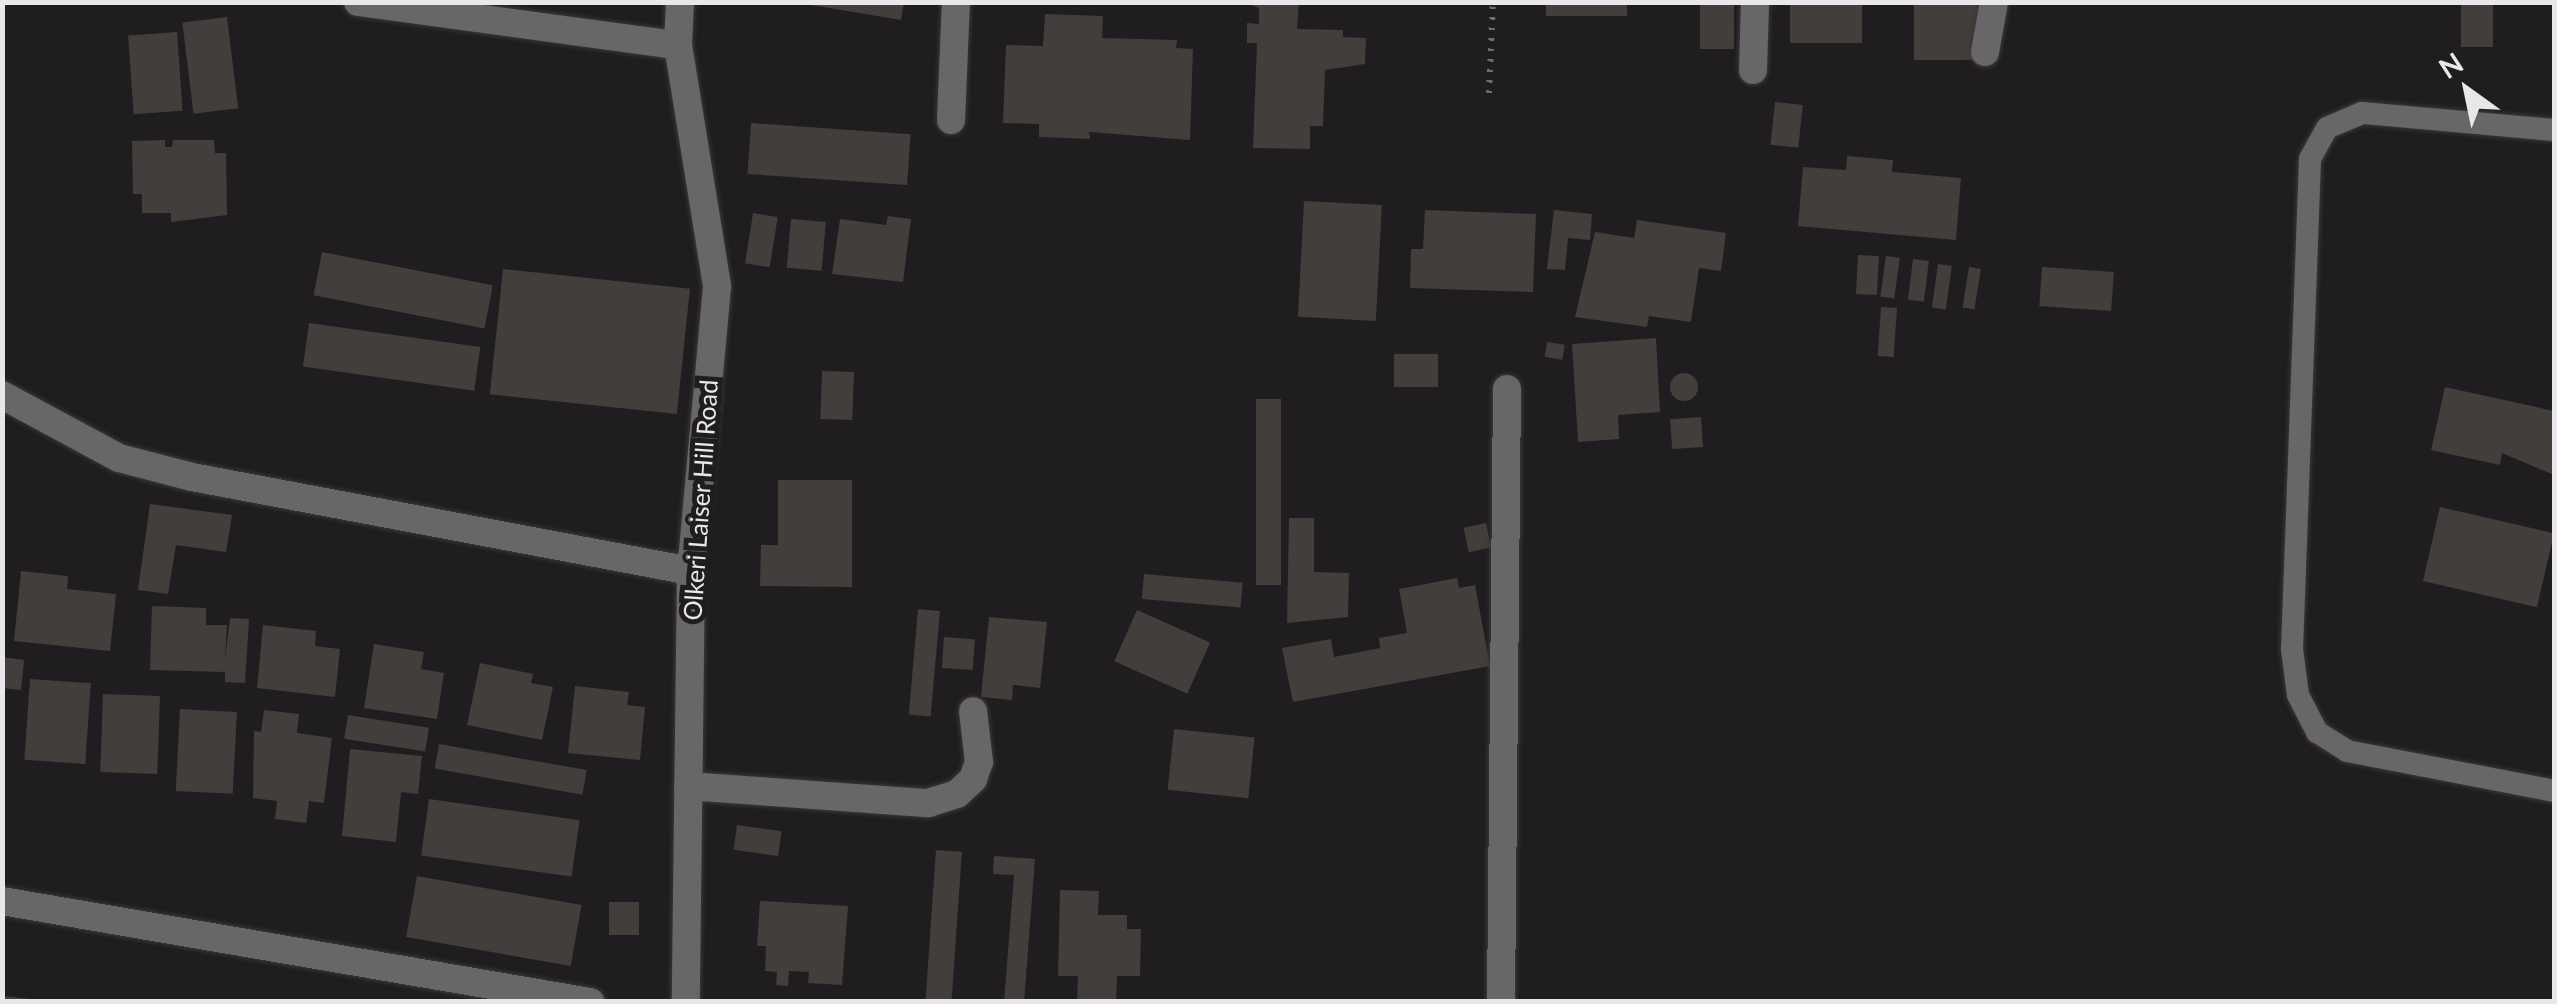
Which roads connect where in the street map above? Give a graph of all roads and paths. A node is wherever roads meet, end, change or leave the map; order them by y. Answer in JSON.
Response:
{"nodes":[{"id":1,"x":358,"y":2,"type":"edge"},
{"id":2,"x":680,"y":2,"type":"edge"},
{"id":3,"x":956,"y":2,"type":"edge"},
{"id":4,"x":1493,"y":2,"type":"edge"},
{"id":5,"x":1755,"y":2,"type":"edge"},
{"id":6,"x":1994,"y":2,"type":"edge"},
{"id":7,"x":678,"y":45,"type":"junction"},
{"id":8,"x":1986,"y":52,"type":"dead end"},
{"id":9,"x":1754,"y":70,"type":"dead end"},
{"id":10,"x":1489,"y":93,"type":"dead end"},
{"id":11,"x":951,"y":120,"type":"dead end"},
{"id":12,"x":2554,"y":130,"type":"edge"},
{"id":13,"x":1507,"y":388,"type":"dead end"},
{"id":14,"x":2,"y":395,"type":"edge"},
{"id":15,"x":690,"y":571,"type":"junction"},
{"id":16,"x":973,"y":711,"type":"dead end"},
{"id":17,"x":688,"y":786,"type":"junction"},
{"id":18,"x":2554,"y":791,"type":"edge"},
{"id":19,"x":2,"y":900,"type":"edge"},
{"id":20,"x":590,"y":1002,"type":"edge"},
{"id":21,"x":686,"y":1002,"type":"edge"},
{"id":22,"x":1501,"y":1002,"type":"edge"}],
"edges":[{"from":1,"to":7,"type":"street"},
{"from":2,"to":7,"type":"street","name":"Olkeri Laiser Hill Road"},
{"from":3,"to":11,"type":"street"},
{"from":4,"to":10,"type":"path"},
{"from":5,"to":9,"type":"street"},
{"from":6,"to":8,"type":"street"},
{"from":7,"to":15,"type":"street","name":"Olkeri Laiser Hill Road"},
{"from":12,"to":18,"type":"lane"},
{"from":13,"to":22,"type":"street"},
{"from":14,"to":15,"type":"street"},
{"from":15,"to":17,"type":"street","name":"Olkeri Laiser Hill Road"},
{"from":16,"to":17,"type":"street"},
{"from":17,"to":21,"type":"street","name":"Olkeri Laiser Hill Road"},
{"from":19,"to":20,"type":"street"}]}
